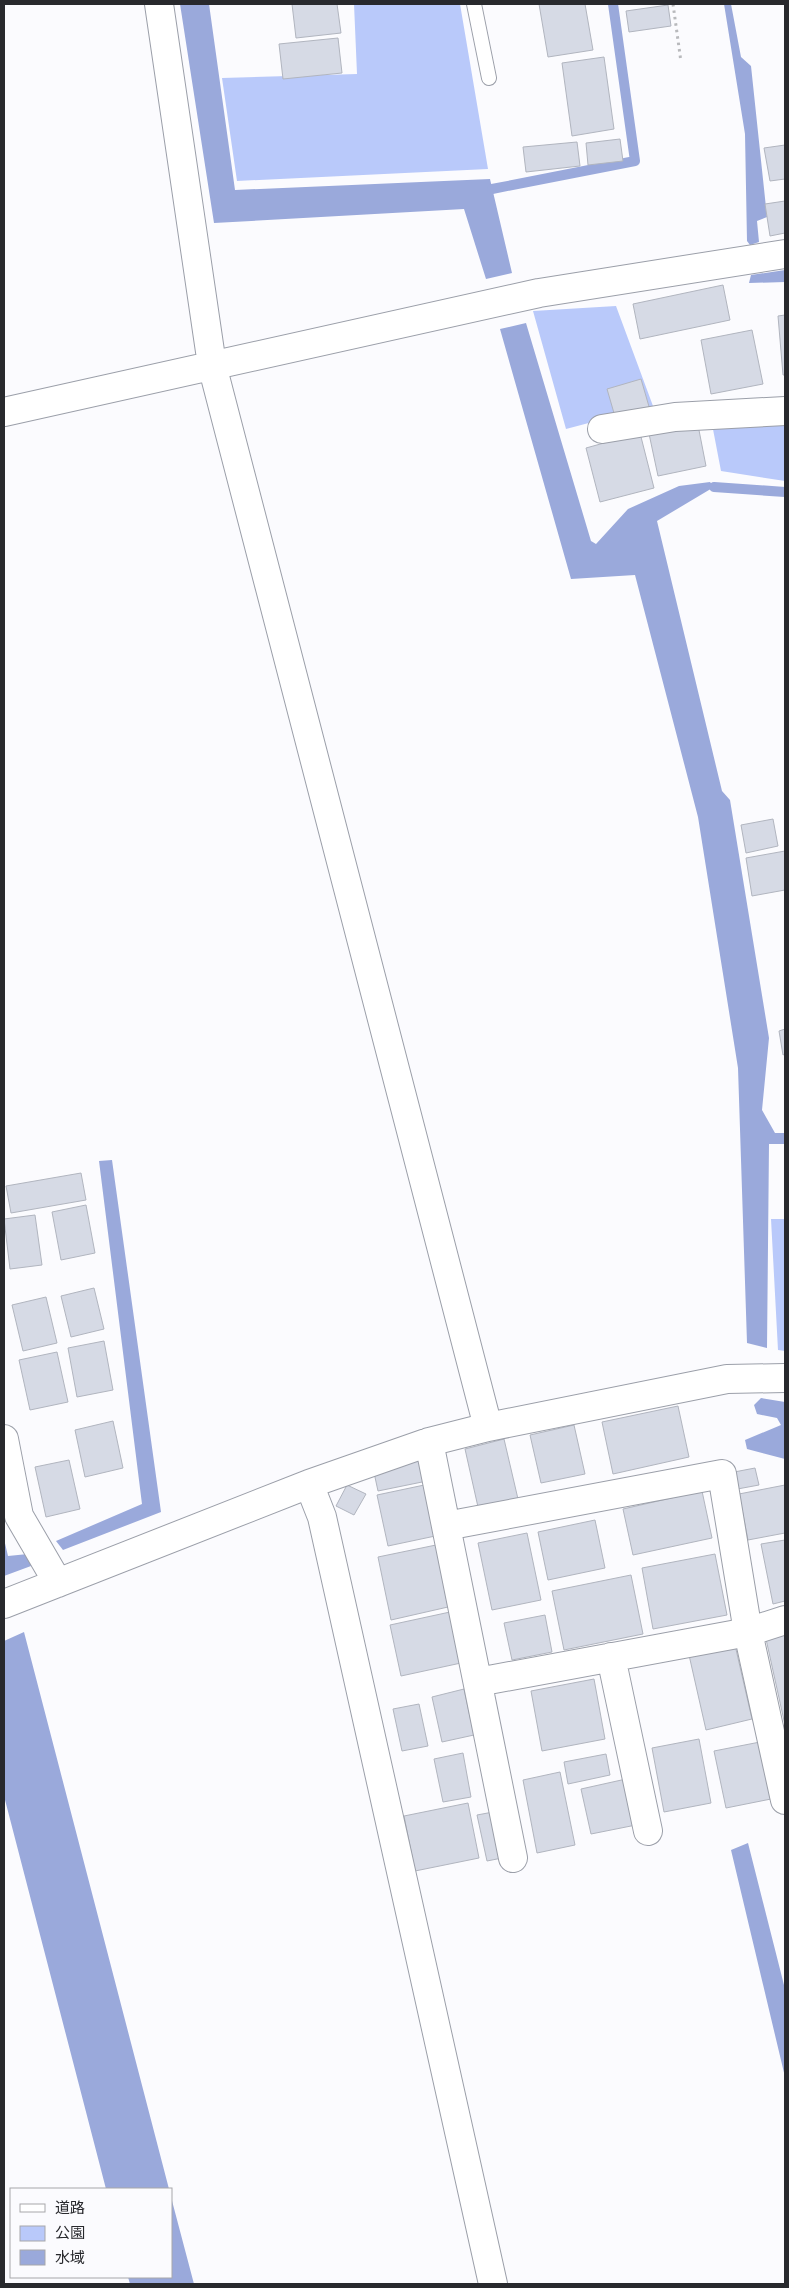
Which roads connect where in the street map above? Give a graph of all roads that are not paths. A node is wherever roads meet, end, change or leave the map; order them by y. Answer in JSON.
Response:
{"nodes":[{"id":1,"x":159,"y":4,"type":"edge"},
{"id":2,"x":474,"y":4,"type":"edge"},
{"id":3,"x":488,"y":78,"type":"dead end"},
{"id":4,"x":785,"y":254,"type":"edge"},
{"id":5,"x":212,"y":366,"type":"junction"},
{"id":6,"x":785,"y":411,"type":"edge"},
{"id":7,"x":4,"y":412,"type":"edge"},
{"id":8,"x":602,"y":429,"type":"dead end"},
{"id":9,"x":785,"y":1378,"type":"edge"},
{"id":10,"x":488,"y":1427,"type":"junction"},
{"id":11,"x":4,"y":1439,"type":"edge"},
{"id":12,"x":429,"y":1442,"type":"junction"},
{"id":13,"x":309,"y":1484,"type":"junction"},
{"id":14,"x":446,"y":1526,"type":"junction"},
{"id":15,"x":58,"y":1583,"type":"junction"},
{"id":16,"x":4,"y":1604,"type":"edge"},
{"id":17,"x":785,"y":1620,"type":"edge"},
{"id":18,"x":748,"y":1632,"type":"junction"},
{"id":19,"x":611,"y":1657,"type":"junction"},
{"id":20,"x":478,"y":1682,"type":"junction"},
{"id":21,"x":785,"y":1800,"type":"edge"},
{"id":22,"x":648,"y":1831,"type":"dead end"},
{"id":23,"x":514,"y":1858,"type":"dead end"},
{"id":24,"x":493,"y":2284,"type":"edge"}],
"edges":[{"from":1,"to":5,"type":"street"},
{"from":2,"to":3,"type":"lane"},
{"from":4,"to":5,"type":"street"},
{"from":5,"to":7,"type":"street"},
{"from":5,"to":10,"type":"street"},
{"from":6,"to":8,"type":"street"},
{"from":9,"to":10,"type":"street"},
{"from":10,"to":12,"type":"street"},
{"from":11,"to":15,"type":"street"},
{"from":12,"to":13,"type":"street"},
{"from":12,"to":14,"type":"street"},
{"from":13,"to":15,"type":"street"},
{"from":13,"to":24,"type":"street"},
{"from":14,"to":18,"type":"street"},
{"from":14,"to":20,"type":"street"},
{"from":15,"to":16,"type":"street"},
{"from":17,"to":18,"type":"street"},
{"from":18,"to":19,"type":"street"},
{"from":18,"to":21,"type":"street"},
{"from":19,"to":20,"type":"street"},
{"from":19,"to":22,"type":"street"},
{"from":20,"to":23,"type":"street"}]}
